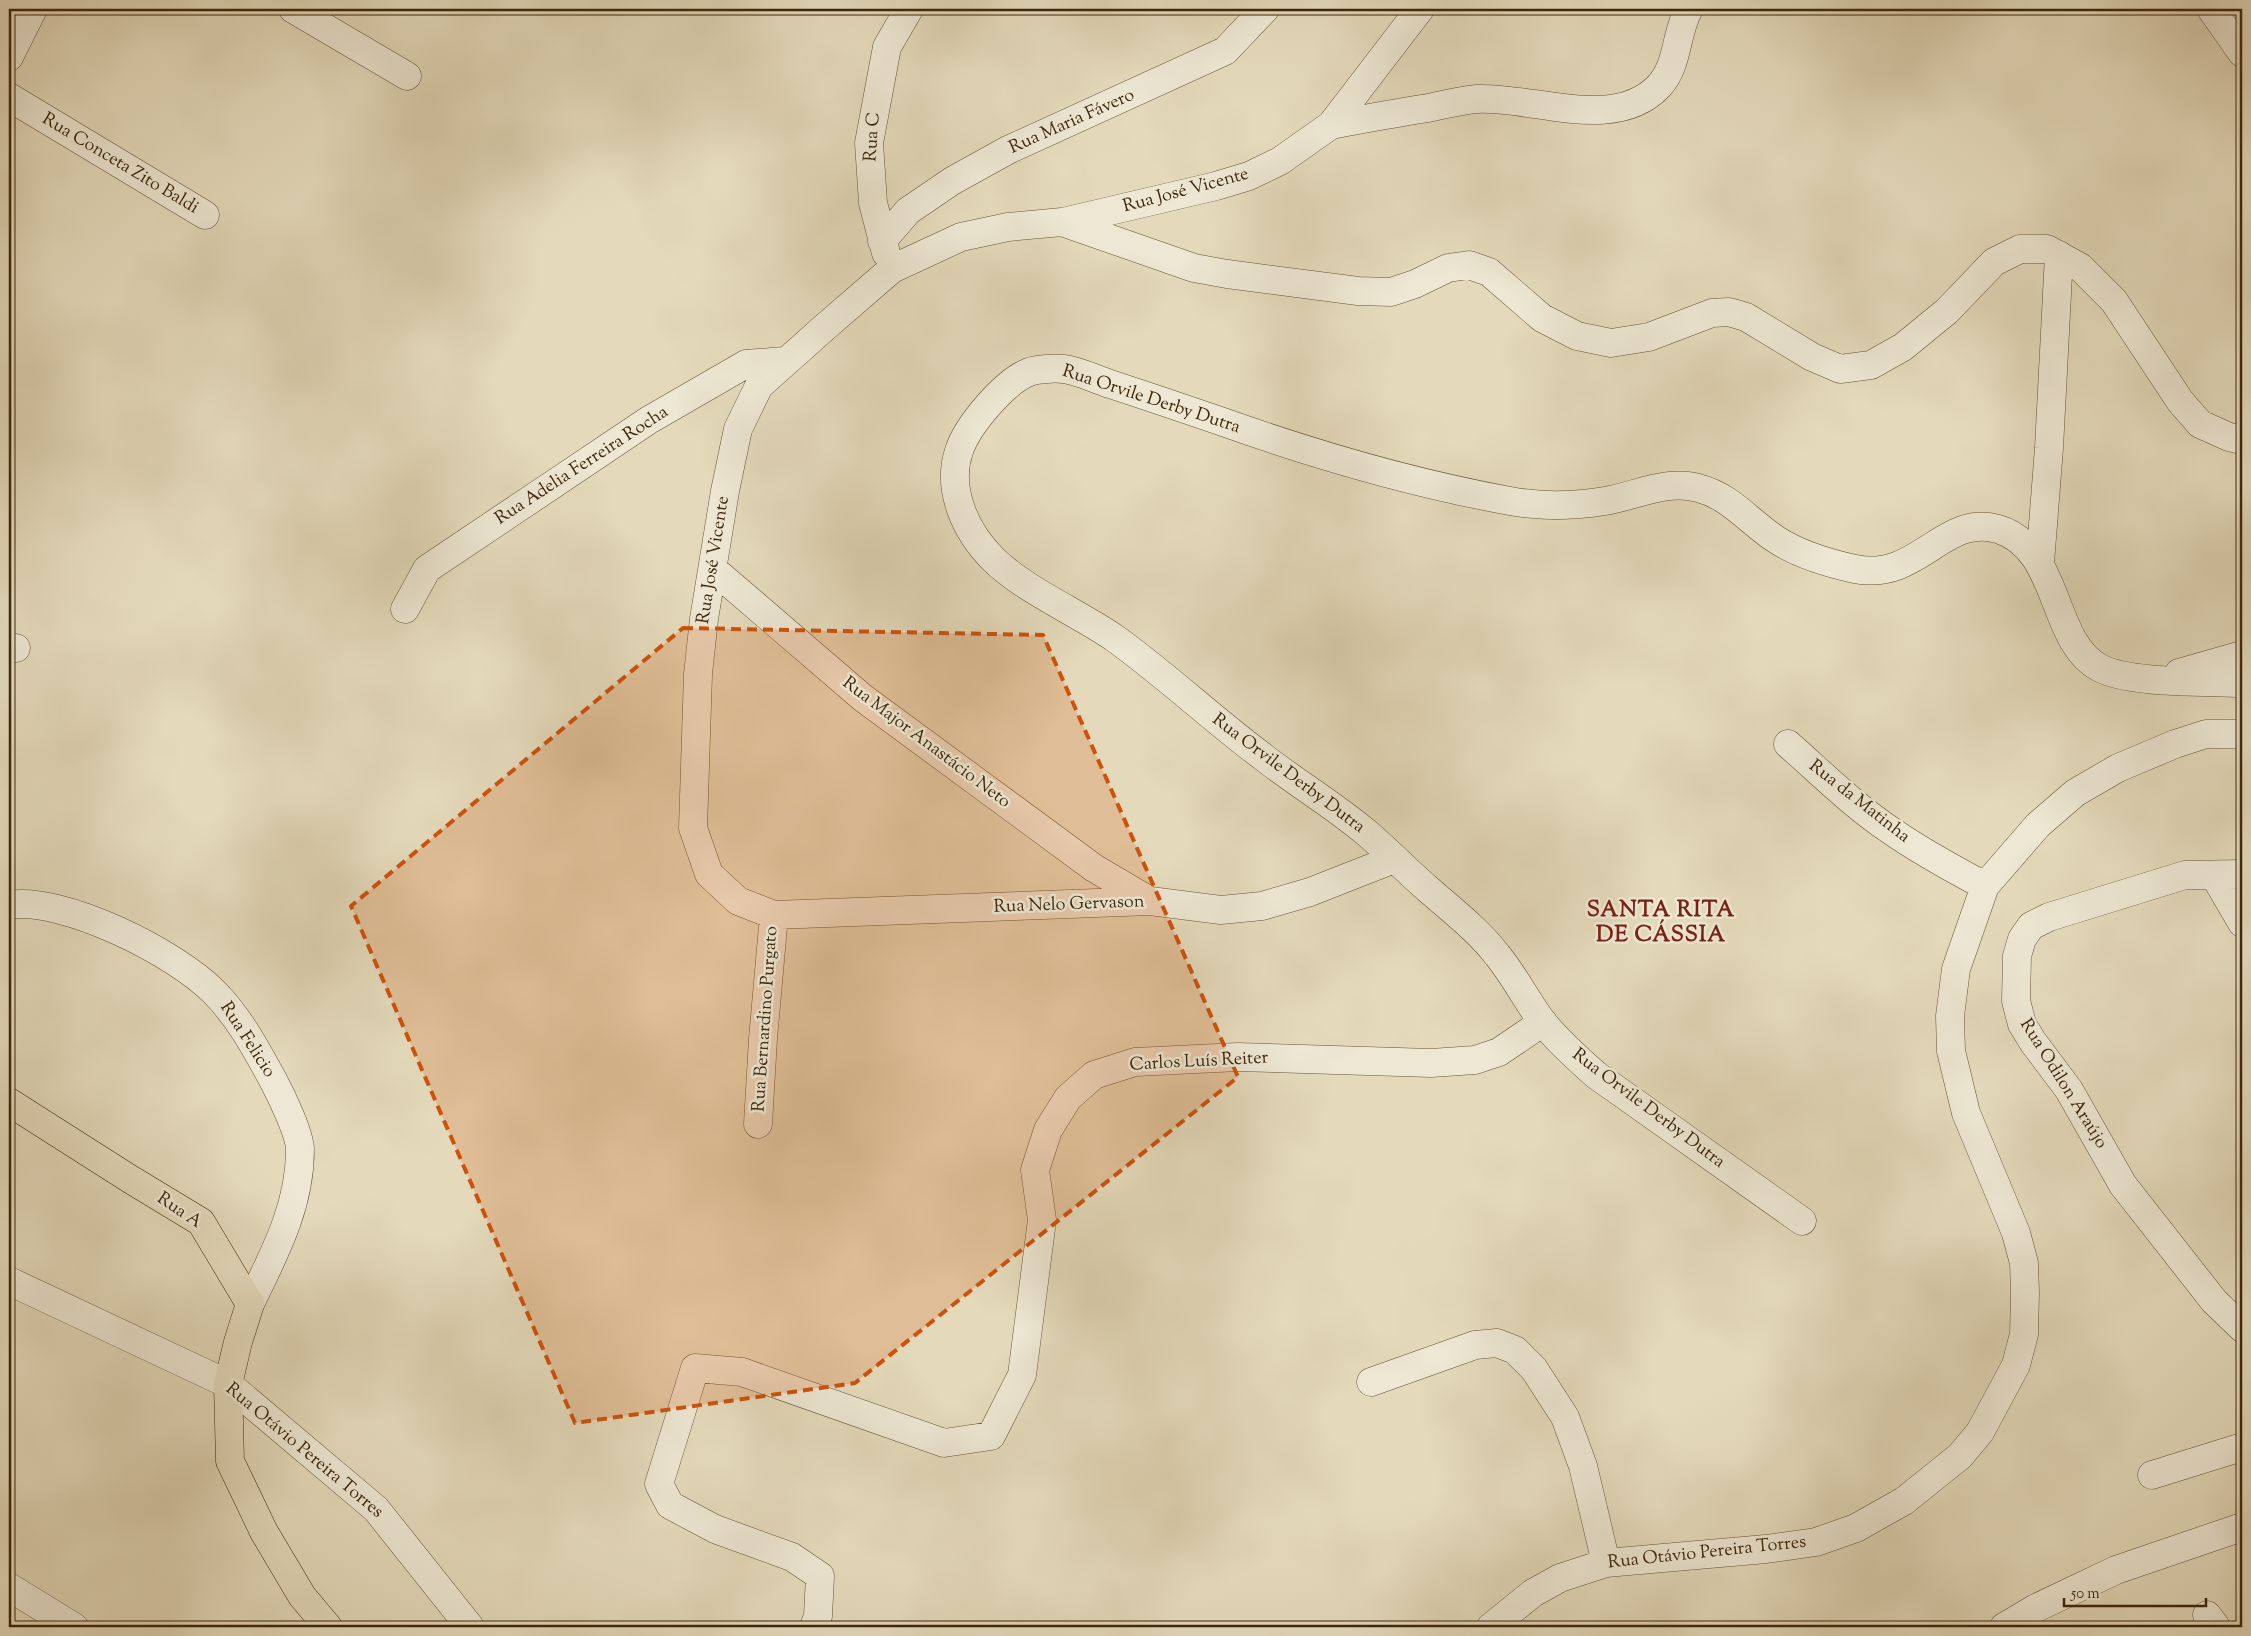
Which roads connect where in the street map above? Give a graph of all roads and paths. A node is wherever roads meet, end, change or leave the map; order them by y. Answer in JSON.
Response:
{"nodes":[{"id":1,"x":33,"y":9,"type":"edge"},
{"id":2,"x":292,"y":9,"type":"edge"},
{"id":3,"x":909,"y":9,"type":"edge"},
{"id":4,"x":1265,"y":9,"type":"edge"},
{"id":5,"x":1420,"y":9,"type":"edge"},
{"id":6,"x":1688,"y":9,"type":"edge"},
{"id":7,"x":2210,"y":9,"type":"edge"},
{"id":8,"x":2242,"y":53,"type":"edge"},
{"id":9,"x":9,"y":57,"type":"edge"},
{"id":10,"x":407,"y":76,"type":"dead end"},
{"id":11,"x":9,"y":97,"type":"edge"},
{"id":12,"x":1331,"y":125,"type":"junction"},
{"id":13,"x":205,"y":215,"type":"dead end"},
{"id":14,"x":1062,"y":222,"type":"junction"},
{"id":15,"x":882,"y":241,"type":"junction"},
{"id":16,"x":2059,"y":256,"type":"junction"},
{"id":17,"x":892,"y":269,"type":"junction"},
{"id":18,"x":785,"y":361,"type":"junction"},
{"id":19,"x":2242,"y":440,"type":"edge"},
{"id":20,"x":2040,"y":564,"type":"junction"},
{"id":21,"x":714,"y":570,"type":"junction"},
{"id":22,"x":405,"y":609,"type":"dead end"},
{"id":23,"x":2242,"y":655,"type":"edge"},
{"id":24,"x":2156,"y":679,"type":"junction"},
{"id":25,"x":2242,"y":682,"type":"edge"},
{"id":26,"x":2242,"y":734,"type":"edge"},
{"id":27,"x":1788,"y":744,"type":"dead end"},
{"id":28,"x":1394,"y":859,"type":"junction"},
{"id":29,"x":2242,"y":874,"type":"edge"},
{"id":30,"x":2214,"y":875,"type":"junction"},
{"id":31,"x":1985,"y":886,"type":"junction"},
{"id":32,"x":738,"y":901,"type":"joint"},
{"id":33,"x":1150,"y":901,"type":"junction"},
{"id":34,"x":9,"y":905,"type":"edge"},
{"id":35,"x":774,"y":914,"type":"junction"},
{"id":36,"x":2242,"y":923,"type":"edge"},
{"id":37,"x":1543,"y":1022,"type":"junction"},
{"id":38,"x":9,"y":1102,"type":"edge"},
{"id":39,"x":758,"y":1124,"type":"dead end"},
{"id":40,"x":1802,"y":1220,"type":"dead end"},
{"id":41,"x":9,"y":1269,"type":"edge"},
{"id":42,"x":9,"y":1282,"type":"edge"},
{"id":43,"x":45,"y":1300,"type":"junction"},
{"id":44,"x":250,"y":1304,"type":"junction"},
{"id":45,"x":2242,"y":1328,"type":"edge"},
{"id":46,"x":1371,"y":1382,"type":"dead end"},
{"id":47,"x":228,"y":1384,"type":"junction"},
{"id":48,"x":2242,"y":1447,"type":"edge"},
{"id":49,"x":2152,"y":1475,"type":"dead end"},
{"id":50,"x":2242,"y":1526,"type":"edge"},
{"id":51,"x":1606,"y":1562,"type":"junction"},
{"id":52,"x":9,"y":1587,"type":"edge"},
{"id":53,"x":74,"y":1627,"type":"edge"},
{"id":54,"x":328,"y":1627,"type":"edge"},
{"id":55,"x":470,"y":1627,"type":"edge"},
{"id":56,"x":814,"y":1627,"type":"edge"},
{"id":57,"x":1491,"y":1627,"type":"edge"},
{"id":58,"x":2004,"y":1627,"type":"edge"}],
"edges":[{"from":1,"to":9,"type":"street"},
{"from":2,"to":10,"type":"street"},
{"from":3,"to":15,"type":"street","name":"Rua C"},
{"from":4,"to":15,"type":"street","name":"Rua Maria Fávero"},
{"from":5,"to":12,"type":"street","name":"Rua José Vicente"},
{"from":6,"to":12,"type":"street"},
{"from":7,"to":8,"type":"street"},
{"from":11,"to":13,"type":"street","name":"Rua Conceta Zito Baldi"},
{"from":12,"to":14,"type":"street","name":"Rua José Vicente"},
{"from":14,"to":16,"type":"street"},
{"from":14,"to":17,"type":"street","name":"Rua José Vicente"},
{"from":15,"to":17,"type":"street","name":"Rua C"},
{"from":16,"to":19,"type":"street"},
{"from":16,"to":20,"type":"street"},
{"from":17,"to":18,"type":"street","name":"Rua José Vicente"},
{"from":18,"to":21,"type":"street","name":"Rua José Vicente"},
{"from":18,"to":22,"type":"street","name":"Rua Adelia Ferreira Rocha"},
{"from":20,"to":24,"type":"street","name":"Rua Orvile Derby Dutra"},
{"from":20,"to":28,"type":"street","name":"Rua Orvile Derby Dutra"},
{"from":21,"to":32,"type":"street","name":"Rua José Vicente"},
{"from":21,"to":33,"type":"street","name":"Rua Major Anastácio Neto"},
{"from":23,"to":24,"type":"street","name":"Rua Orvile Derby Dutra"},
{"from":24,"to":25,"type":"street","name":"Rua Orvile Derby Dutra"},
{"from":26,"to":31,"type":"street","name":"Rua Otávio Pereira Torres"},
{"from":27,"to":31,"type":"street","name":"Rua da Matinha"},
{"from":28,"to":33,"type":"street","name":"Rua Nelo Gervason"},
{"from":28,"to":37,"type":"street","name":"Rua Orvile Derby Dutra"},
{"from":29,"to":30,"type":"street","name":"Rua Odilon Araújo"},
{"from":30,"to":36,"type":"street"},
{"from":30,"to":45,"type":"street","name":"Rua Odilon Araújo"},
{"from":31,"to":51,"type":"street","name":"Rua Otávio Pereira Torres"},
{"from":32,"to":35,"type":"street","name":"Rua Nelo Gervason"},
{"from":33,"to":35,"type":"street","name":"Rua Nelo Gervason"},
{"from":34,"to":44,"type":"street","name":"Rua Felicio"},
{"from":35,"to":39,"type":"street","name":"Rua Bernardino Purgato"},
{"from":37,"to":40,"type":"street","name":"Rua Orvile Derby Dutra"},
{"from":37,"to":56,"type":"street","name":"Carlos Luís Reiter"},
{"from":38,"to":44,"type":"main road","name":"Rua A"},
{"from":41,"to":43,"type":"street"},
{"from":42,"to":43,"type":"street"},
{"from":43,"to":47,"type":"street","name":"Rua Otávio Pereira Torres"},
{"from":44,"to":47,"type":"main road"},
{"from":46,"to":51,"type":"street"},
{"from":47,"to":54,"type":"main road"},
{"from":47,"to":55,"type":"street","name":"Rua Otávio Pereira Torres"},
{"from":48,"to":49,"type":"street"},
{"from":50,"to":58,"type":"street"},
{"from":51,"to":57,"type":"street","name":"Rua Otávio Pereira Torres"},
{"from":52,"to":53,"type":"street"}]}
